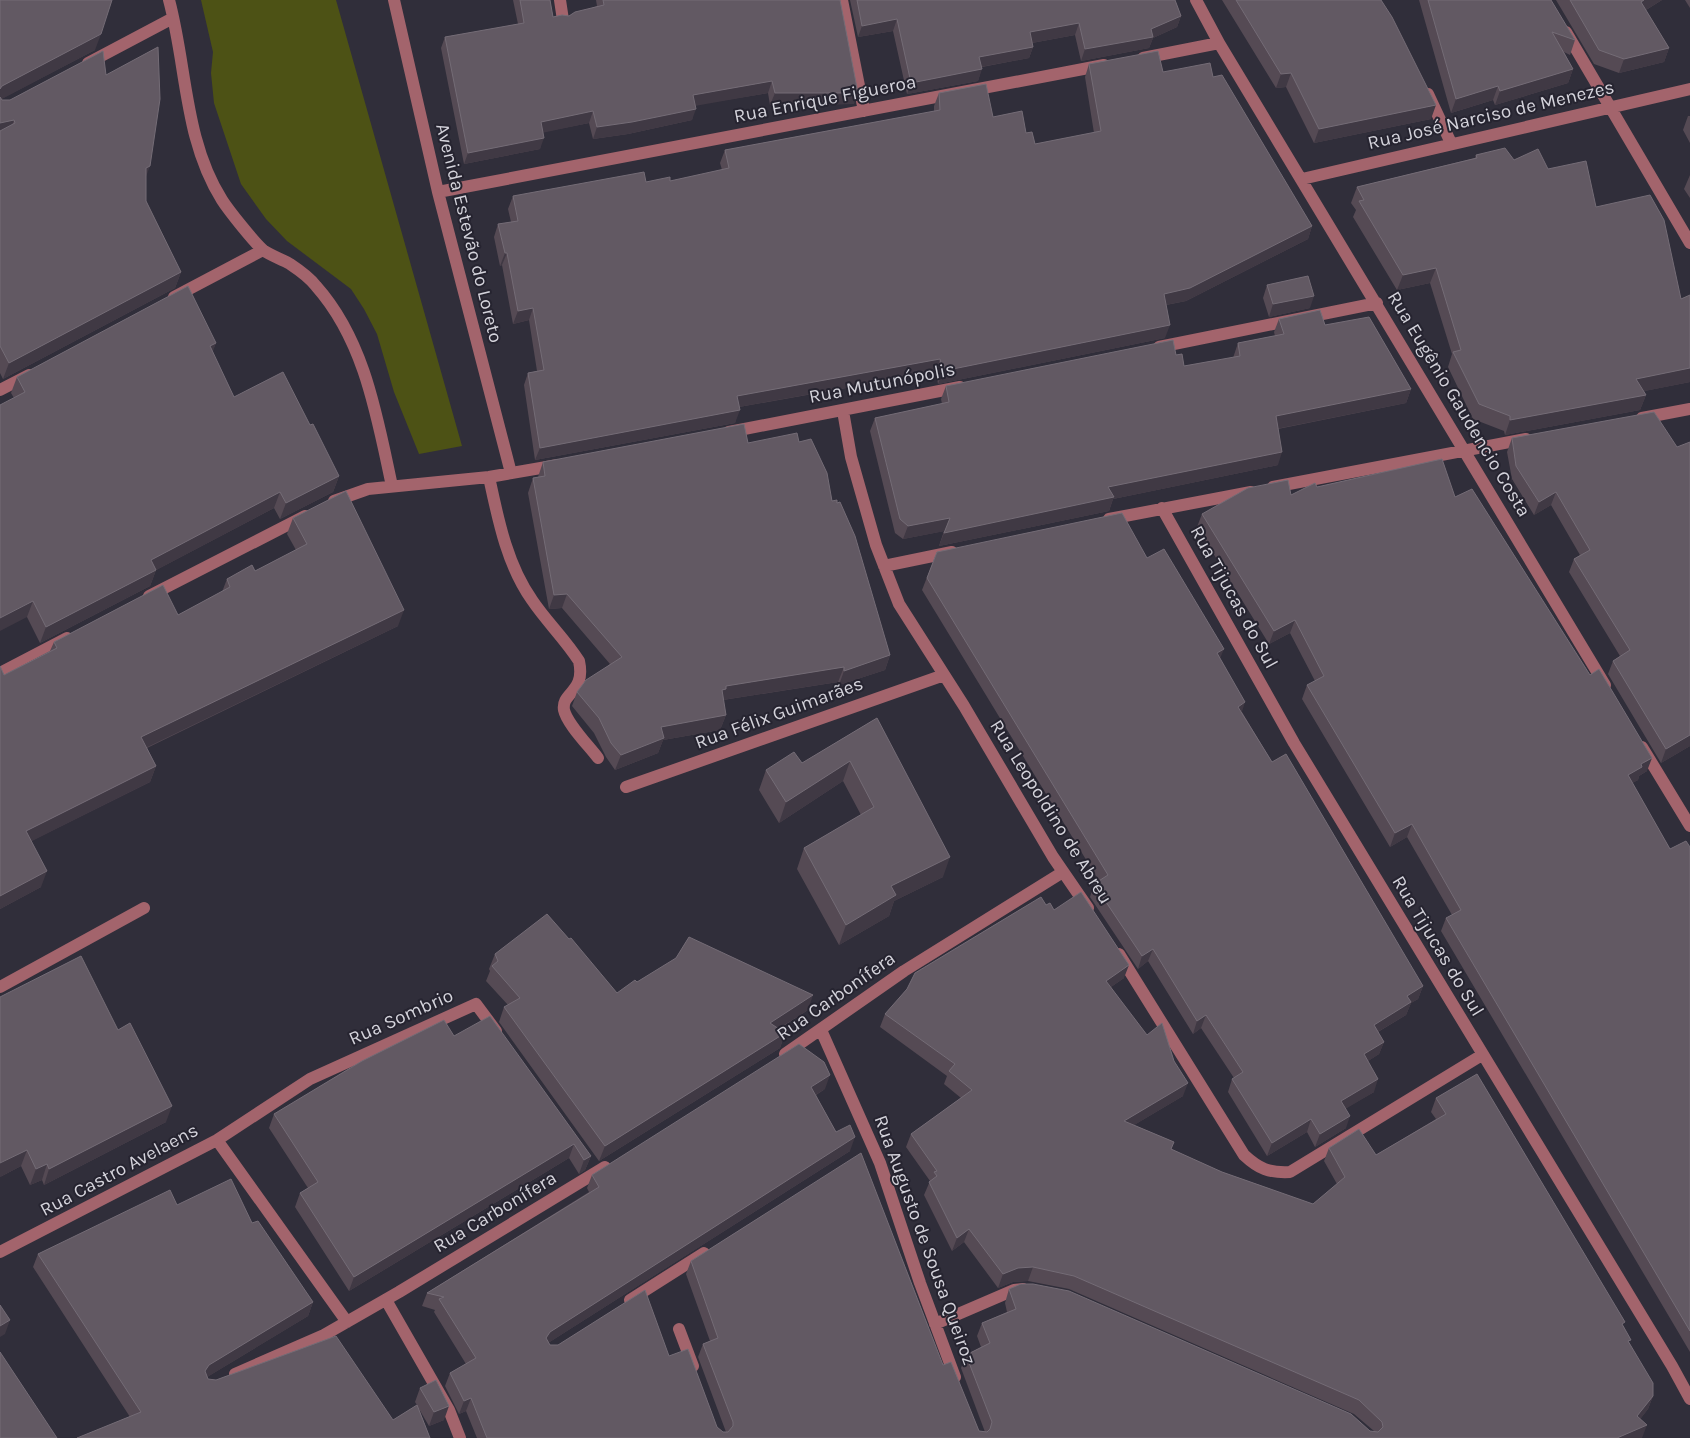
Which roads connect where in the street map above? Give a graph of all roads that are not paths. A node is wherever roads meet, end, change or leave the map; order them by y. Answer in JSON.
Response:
{"nodes":[{"id":1,"x":169,"y":0,"type":"edge"},
{"id":2,"x":394,"y":0,"type":"edge"},
{"id":3,"x":560,"y":0,"type":"edge"},
{"id":4,"x":842,"y":0,"type":"edge"},
{"id":5,"x":1196,"y":0,"type":"edge"},
{"id":6,"x":174,"y":18,"type":"junction"},
{"id":7,"x":563,"y":20,"type":"edge"},
{"id":8,"x":1561,"y":24,"type":"edge"},
{"id":9,"x":1219,"y":43,"type":"junction"},
{"id":10,"x":1133,"y":60,"type":"edge"},
{"id":11,"x":1114,"y":64,"type":"edge"},
{"id":12,"x":78,"y":68,"type":"edge"},
{"id":13,"x":1423,"y":83,"type":"edge"},
{"id":14,"x":1690,"y":89,"type":"edge"},
{"id":15,"x":1609,"y":106,"type":"junction"},
{"id":16,"x":864,"y":111,"type":"junction"},
{"id":17,"x":1451,"y":143,"type":"junction"},
{"id":18,"x":1302,"y":179,"type":"junction"},
{"id":19,"x":438,"y":192,"type":"junction"},
{"id":20,"x":1690,"y":243,"type":"edge"},
{"id":21,"x":263,"y":250,"type":"junction"},
{"id":22,"x":167,"y":301,"type":"edge"},
{"id":23,"x":1377,"y":303,"type":"junction"},
{"id":24,"x":1144,"y":350,"type":"edge"},
{"id":25,"x":44,"y":367,"type":"edge"},
{"id":26,"x":969,"y":385,"type":"edge"},
{"id":27,"x":0,"y":390,"type":"edge"},
{"id":28,"x":1690,"y":409,"type":"edge"},
{"id":29,"x":843,"y":411,"type":"junction"},
{"id":30,"x":1633,"y":420,"type":"edge"},
{"id":31,"x":716,"y":435,"type":"edge"},
{"id":32,"x":1538,"y":437,"type":"edge"},
{"id":33,"x":1465,"y":451,"type":"junction"},
{"id":34,"x":570,"y":462,"type":"edge"},
{"id":35,"x":511,"y":474,"type":"junction"},
{"id":36,"x":489,"y":477,"type":"junction"},
{"id":37,"x":392,"y":486,"type":"junction"},
{"id":38,"x":1162,"y":508,"type":"junction"},
{"id":39,"x":1095,"y":522,"type":"edge"},
{"id":40,"x":960,"y":550,"type":"edge"},
{"id":41,"x":884,"y":566,"type":"junction"},
{"id":42,"x":141,"y":600,"type":"edge"},
{"id":43,"x":79,"y":632,"type":"edge"},
{"id":44,"x":0,"y":673,"type":"edge"},
{"id":45,"x":944,"y":675,"type":"junction"},
{"id":46,"x":1613,"y":698,"type":"edge"},
{"id":47,"x":1634,"y":732,"type":"edge"},
{"id":48,"x":598,"y":758,"type":"dead end"},
{"id":49,"x":626,"y":787,"type":"dead end"},
{"id":50,"x":1690,"y":826,"type":"edge"},
{"id":51,"x":1063,"y":872,"type":"junction"},
{"id":52,"x":144,"y":908,"type":"dead end"},
{"id":53,"x":1096,"y":920,"type":"edge"},
{"id":54,"x":1110,"y":941,"type":"edge"},
{"id":55,"x":0,"y":987,"type":"edge"},
{"id":56,"x":821,"y":1030,"type":"junction"},
{"id":57,"x":502,"y":1039,"type":"edge"},
{"id":58,"x":1482,"y":1056,"type":"junction"},
{"id":59,"x":774,"y":1061,"type":"edge"},
{"id":60,"x":217,"y":1140,"type":"junction"},
{"id":61,"x":618,"y":1159,"type":"edge"},
{"id":62,"x":713,"y":1247,"type":"edge"},
{"id":63,"x":0,"y":1252,"type":"edge"},
{"id":64,"x":1035,"y":1289,"type":"edge"},
{"id":65,"x":386,"y":1300,"type":"junction"},
{"id":66,"x":623,"y":1305,"type":"edge"},
{"id":67,"x":347,"y":1322,"type":"junction"},
{"id":68,"x":935,"y":1324,"type":"junction"},
{"id":69,"x":679,"y":1329,"type":"dead end"},
{"id":70,"x":696,"y":1375,"type":"edge"},
{"id":71,"x":226,"y":1378,"type":"edge"},
{"id":72,"x":962,"y":1393,"type":"edge"},
{"id":73,"x":1690,"y":1399,"type":"edge"},
{"id":74,"x":460,"y":1438,"type":"edge"}],
"edges":[{"from":1,"to":6,"type":"street"},
{"from":2,"to":19,"type":"street","name":"Avenida Estevão do Loreto"},
{"from":3,"to":7,"type":"street"},
{"from":4,"to":16,"type":"street"},
{"from":5,"to":9,"type":"street","name":"Rua Eugênio Gaudencio Costa"},
{"from":6,"to":12,"type":"street"},
{"from":6,"to":21,"type":"street"},
{"from":8,"to":15,"type":"street"},
{"from":9,"to":10,"type":"street"},
{"from":9,"to":18,"type":"street","name":"Rua Eugênio Gaudencio Costa"},
{"from":11,"to":16,"type":"street","name":"Rua Enrique Figueroa"},
{"from":13,"to":17,"type":"street"},
{"from":14,"to":15,"type":"street","name":"Rua José Narciso de Menezes"},
{"from":15,"to":17,"type":"street","name":"Rua José Narciso de Menezes"},
{"from":15,"to":20,"type":"street"},
{"from":16,"to":19,"type":"street","name":"Rua Enrique Figueroa"},
{"from":17,"to":18,"type":"street","name":"Rua José Narciso de Menezes"},
{"from":18,"to":23,"type":"street","name":"Rua Eugênio Gaudencio Costa"},
{"from":19,"to":35,"type":"street","name":"Avenida Estevão do Loreto"},
{"from":21,"to":22,"type":"street"},
{"from":21,"to":37,"type":"street"},
{"from":23,"to":24,"type":"street"},
{"from":23,"to":33,"type":"street","name":"Rua Eugênio Gaudencio Costa"},
{"from":25,"to":27,"type":"street"},
{"from":26,"to":29,"type":"street","name":"Rua Mutunópolis"},
{"from":28,"to":30,"type":"street"},
{"from":29,"to":31,"type":"street","name":"Rua Mutunópolis"},
{"from":29,"to":41,"type":"street","name":"Rua Leopoldino de Abreu"},
{"from":32,"to":33,"type":"street"},
{"from":33,"to":38,"type":"street"},
{"from":33,"to":46,"type":"street","name":"Rua Eugênio Gaudencio Costa"},
{"from":34,"to":35,"type":"street"},
{"from":35,"to":36,"type":"street"},
{"from":36,"to":37,"type":"street"},
{"from":36,"to":48,"type":"street"},
{"from":37,"to":42,"type":"street"},
{"from":38,"to":39,"type":"street"},
{"from":38,"to":58,"type":"street","name":"Rua Tijucas do Sul"},
{"from":40,"to":41,"type":"street"},
{"from":41,"to":45,"type":"street","name":"Rua Leopoldino de Abreu"},
{"from":43,"to":44,"type":"street"},
{"from":45,"to":49,"type":"street","name":"Rua Félix Guimarães"},
{"from":45,"to":51,"type":"street","name":"Rua Leopoldino de Abreu"},
{"from":47,"to":50,"type":"street"},
{"from":51,"to":53,"type":"street","name":"Rua Leopoldino de Abreu"},
{"from":51,"to":56,"type":"street","name":"Rua Carbonífera"},
{"from":52,"to":55,"type":"street"},
{"from":54,"to":58,"type":"street"},
{"from":56,"to":59,"type":"street","name":"Rua Carbonífera"},
{"from":56,"to":68,"type":"street","name":"Rua Augusto de Sousa Queiroz"},
{"from":57,"to":60,"type":"street","name":"Rua Sombrio"},
{"from":58,"to":73,"type":"street","name":"Rua Tijucas do Sul"},
{"from":60,"to":63,"type":"street","name":"Rua Castro Avelaens"},
{"from":60,"to":67,"type":"street","name":"Rua Castro Avelaens"},
{"from":61,"to":65,"type":"street","name":"Rua Carbonífera"},
{"from":62,"to":66,"type":"street"},
{"from":64,"to":68,"type":"street"},
{"from":65,"to":67,"type":"street","name":"Rua Carbonífera"},
{"from":65,"to":74,"type":"street"},
{"from":67,"to":71,"type":"street","name":"Rua Carbonífera"},
{"from":68,"to":72,"type":"street","name":"Rua Augusto de Sousa Queiroz"},
{"from":69,"to":70,"type":"street"}]}
